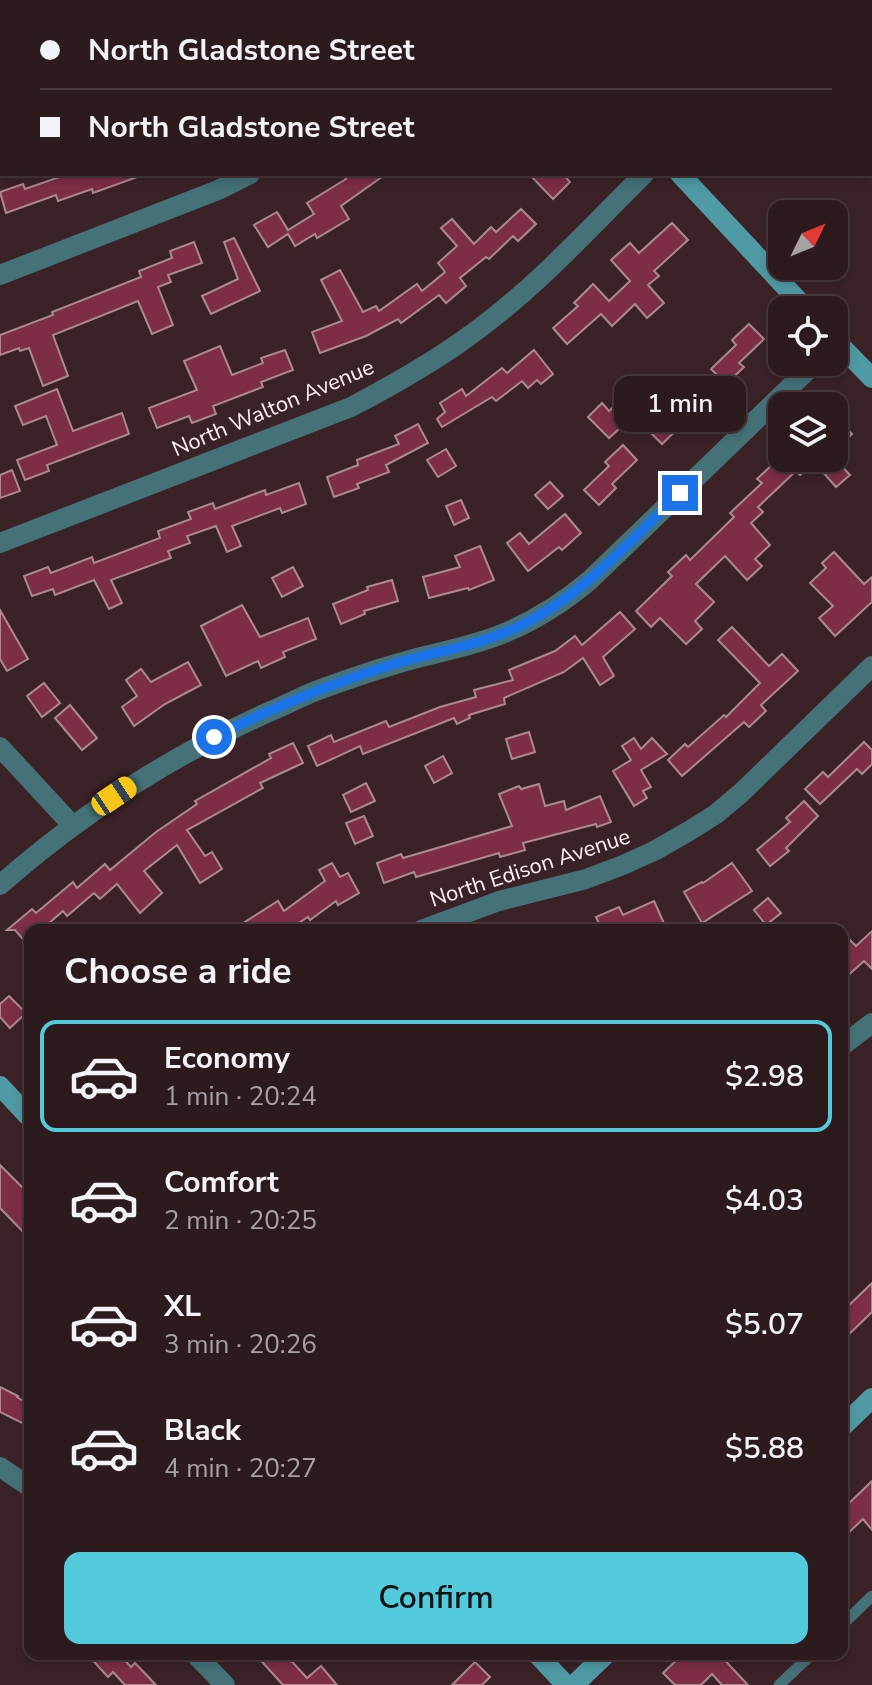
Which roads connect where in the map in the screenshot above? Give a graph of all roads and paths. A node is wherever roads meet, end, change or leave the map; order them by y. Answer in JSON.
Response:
{"nodes":[{"id":1,"x":246,"y":176,"type":"edge"},
{"id":2,"x":642,"y":176,"type":"edge"},
{"id":3,"x":682,"y":176,"type":"edge"},
{"id":4,"x":0,"y":275,"type":"edge"},
{"id":5,"x":794,"y":296,"type":"edge"},
{"id":6,"x":848,"y":355,"type":"edge"},
{"id":7,"x":801,"y":376,"type":"edge"},
{"id":8,"x":872,"y":378,"type":"edge"},
{"id":9,"x":0,"y":543,"type":"edge"},
{"id":10,"x":872,"y":666,"type":"edge"},
{"id":11,"x":0,"y":747,"type":"edge"},
{"id":12,"x":73,"y":826,"type":"junction"},
{"id":13,"x":0,"y":885,"type":"edge"},
{"id":14,"x":437,"y":924,"type":"edge"},
{"id":15,"x":872,"y":1023,"type":"edge"},
{"id":16,"x":848,"y":1041,"type":"edge"},
{"id":17,"x":0,"y":1086,"type":"edge"},
{"id":18,"x":24,"y":1112,"type":"edge"},
{"id":19,"x":872,"y":1398,"type":"edge"},
{"id":20,"x":848,"y":1421,"type":"edge"},
{"id":21,"x":0,"y":1467,"type":"edge"},
{"id":22,"x":24,"y":1483,"type":"edge"},
{"id":23,"x":872,"y":1596,"type":"edge"},
{"id":24,"x":848,"y":1619,"type":"edge"},
{"id":25,"x":201,"y":1660,"type":"edge"},
{"id":26,"x":543,"y":1660,"type":"edge"},
{"id":27,"x":600,"y":1660,"type":"edge"},
{"id":28,"x":806,"y":1660,"type":"edge"},
{"id":29,"x":225,"y":1685,"type":"edge"},
{"id":30,"x":566,"y":1685,"type":"edge"},
{"id":31,"x":574,"y":1685,"type":"edge"},
{"id":32,"x":779,"y":1685,"type":"edge"}],
"edges":[{"from":1,"to":4,"type":"street"},
{"from":2,"to":9,"type":"street","name":"North Walton Avenue"},
{"from":3,"to":5,"type":"street"},
{"from":6,"to":8,"type":"street"},
{"from":7,"to":12,"type":"street"},
{"from":10,"to":14,"type":"street","name":"North Edison Avenue"},
{"from":11,"to":12,"type":"street"},
{"from":12,"to":13,"type":"street"},
{"from":15,"to":16,"type":"street"},
{"from":17,"to":18,"type":"street"},
{"from":19,"to":20,"type":"street"},
{"from":21,"to":22,"type":"street"},
{"from":23,"to":24,"type":"lane"},
{"from":25,"to":29,"type":"street"},
{"from":26,"to":30,"type":"street"},
{"from":27,"to":31,"type":"street"},
{"from":28,"to":32,"type":"lane"}]}
